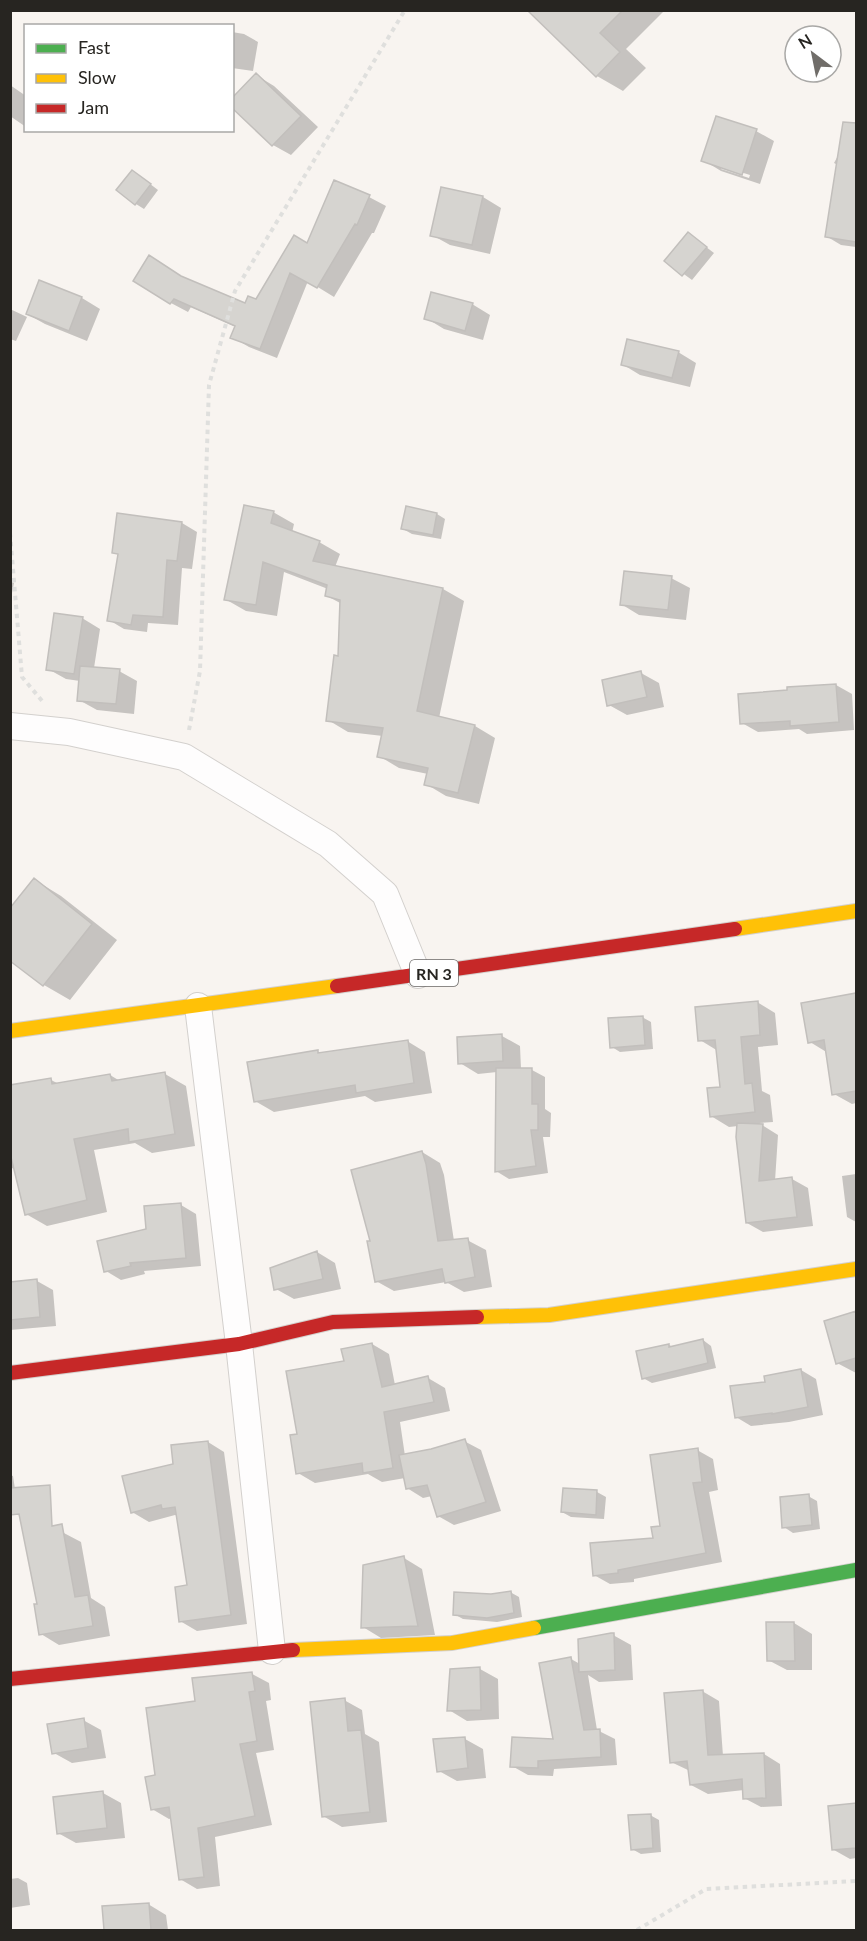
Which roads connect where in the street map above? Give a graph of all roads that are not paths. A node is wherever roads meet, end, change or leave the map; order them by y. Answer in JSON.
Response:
{"nodes":[{"id":1,"x":10,"y":726,"type":"edge"},
{"id":2,"x":856,"y":910,"type":"edge"},
{"id":3,"x":418,"y":975,"type":"junction"},
{"id":4,"x":198,"y":1006,"type":"junction"},
{"id":5,"x":10,"y":1031,"type":"edge"},
{"id":6,"x":856,"y":1269,"type":"edge"},
{"id":7,"x":239,"y":1344,"type":"junction"},
{"id":8,"x":10,"y":1373,"type":"edge"},
{"id":9,"x":856,"y":1570,"type":"edge"},
{"id":10,"x":272,"y":1651,"type":"junction"},
{"id":11,"x":10,"y":1679,"type":"edge"}],
"edges":[{"from":1,"to":3,"type":"street"},
{"from":2,"to":3,"type":"street","number":"RN 3"},
{"from":3,"to":4,"type":"street","number":"RN 3"},
{"from":4,"to":5,"type":"street","number":"RN 3"},
{"from":4,"to":7,"type":"street"},
{"from":6,"to":7,"type":"street"},
{"from":7,"to":8,"type":"street"},
{"from":7,"to":10,"type":"street"},
{"from":9,"to":10,"type":"street"},
{"from":10,"to":11,"type":"street"}]}
